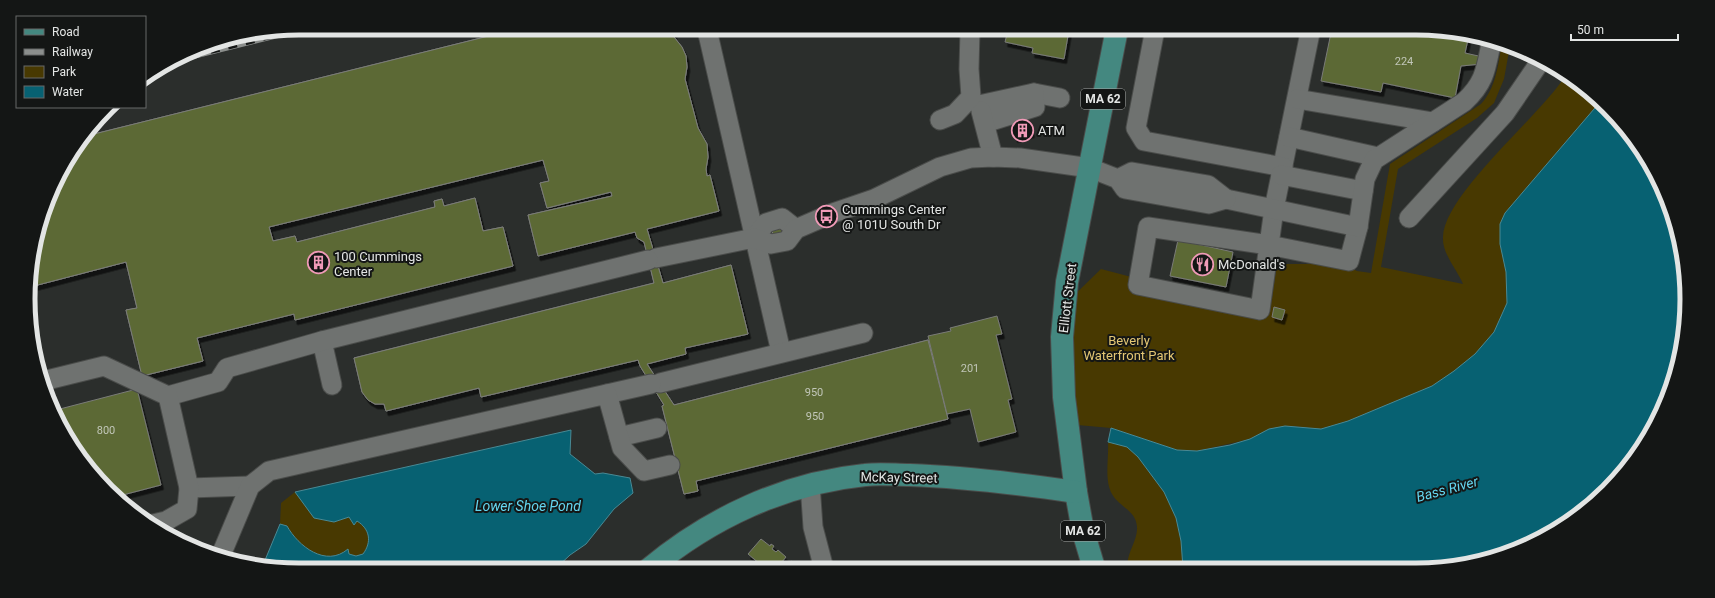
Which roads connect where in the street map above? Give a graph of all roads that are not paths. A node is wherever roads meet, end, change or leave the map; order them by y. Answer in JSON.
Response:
{"nodes":[{"id":1,"x":708,"y":35,"type":"edge"},
{"id":2,"x":970,"y":35,"type":"edge"},
{"id":3,"x":1116,"y":35,"type":"edge"},
{"id":4,"x":1154,"y":35,"type":"edge"},
{"id":5,"x":1310,"y":35,"type":"edge"},
{"id":6,"x":1491,"y":46,"type":"edge"},
{"id":7,"x":1538,"y":65,"type":"edge"},
{"id":8,"x":1034,"y":93,"type":"junction"},
{"id":9,"x":1060,"y":98,"type":"dead end"},
{"id":10,"x":1297,"y":99,"type":"junction"},
{"id":11,"x":975,"y":101,"type":"junction"},
{"id":12,"x":940,"y":120,"type":"dead end"},
{"id":13,"x":1433,"y":122,"type":"junction"},
{"id":14,"x":985,"y":123,"type":"junction"},
{"id":15,"x":1289,"y":137,"type":"junction"},
{"id":16,"x":993,"y":157,"type":"junction"},
{"id":17,"x":1378,"y":157,"type":"junction"},
{"id":18,"x":1090,"y":168,"type":"junction"},
{"id":19,"x":1282,"y":171,"type":"junction"},
{"id":20,"x":1363,"y":191,"type":"junction"},
{"id":21,"x":1274,"y":209,"type":"junction"},
{"id":22,"x":1409,"y":218,"type":"dead end"},
{"id":23,"x":1358,"y":227,"type":"junction"},
{"id":24,"x":754,"y":238,"type":"junction"},
{"id":25,"x":1269,"y":245,"type":"junction"},
{"id":26,"x":863,"y":333,"type":"dead end"},
{"id":27,"x":322,"y":341,"type":"junction"},
{"id":28,"x":781,"y":352,"type":"junction"},
{"id":29,"x":48,"y":380,"type":"edge"},
{"id":30,"x":332,"y":385,"type":"dead end"},
{"id":31,"x":607,"y":394,"type":"junction"},
{"id":32,"x":168,"y":396,"type":"junction"},
{"id":33,"x":657,"y":428,"type":"dead end"},
{"id":34,"x":619,"y":437,"type":"junction"},
{"id":35,"x":670,"y":466,"type":"dead end"},
{"id":36,"x":810,"y":484,"type":"junction"},
{"id":37,"x":250,"y":486,"type":"junction"},
{"id":38,"x":189,"y":488,"type":"junction"},
{"id":39,"x":1076,"y":492,"type":"junction"},
{"id":40,"x":158,"y":523,"type":"edge"},
{"id":41,"x":222,"y":551,"type":"edge"},
{"id":42,"x":658,"y":563,"type":"edge"},
{"id":43,"x":822,"y":563,"type":"edge"},
{"id":44,"x":1093,"y":563,"type":"edge"}],
"edges":[{"from":1,"to":24,"type":"street"},
{"from":2,"to":11,"type":"street"},
{"from":3,"to":18,"type":"main road","name":"Elliott Street","number":"MA 62"},
{"from":4,"to":19,"type":"street"},
{"from":5,"to":10,"type":"street"},
{"from":6,"to":13,"type":"street"},
{"from":7,"to":22,"type":"street"},
{"from":8,"to":9,"type":"street"},
{"from":8,"to":11,"type":"street"},
{"from":8,"to":14,"type":"street"},
{"from":10,"to":13,"type":"street"},
{"from":10,"to":15,"type":"street"},
{"from":11,"to":12,"type":"street"},
{"from":11,"to":14,"type":"street"},
{"from":13,"to":17,"type":"street"},
{"from":14,"to":16,"type":"street"},
{"from":15,"to":17,"type":"street"},
{"from":15,"to":19,"type":"street"},
{"from":16,"to":18,"type":"street"},
{"from":16,"to":24,"type":"street"},
{"from":17,"to":20,"type":"street"},
{"from":18,"to":21,"type":"street"},
{"from":18,"to":39,"type":"main road","name":"Elliott Street","number":"MA 62"},
{"from":19,"to":20,"type":"street"},
{"from":19,"to":21,"type":"street"},
{"from":20,"to":23,"type":"street"},
{"from":21,"to":23,"type":"street"},
{"from":21,"to":25,"type":"street"},
{"from":23,"to":25,"type":"street"},
{"from":24,"to":27,"type":"street"},
{"from":24,"to":28,"type":"street"},
{"from":25,"to":25,"type":"street"},
{"from":26,"to":28,"type":"street"},
{"from":27,"to":30,"type":"street"},
{"from":27,"to":32,"type":"street"},
{"from":28,"to":31,"type":"street"},
{"from":29,"to":32,"type":"street"},
{"from":31,"to":34,"type":"street"},
{"from":31,"to":37,"type":"street"},
{"from":32,"to":38,"type":"street"},
{"from":33,"to":34,"type":"street"},
{"from":34,"to":35,"type":"street"},
{"from":36,"to":39,"type":"main road","name":"McKay Street"},
{"from":36,"to":42,"type":"main road","name":"McKay Street"},
{"from":36,"to":43,"type":"street"},
{"from":37,"to":38,"type":"street"},
{"from":37,"to":41,"type":"street"},
{"from":38,"to":40,"type":"street"},
{"from":39,"to":44,"type":"main road","name":"Elliott Street","number":"MA 62"}]}
